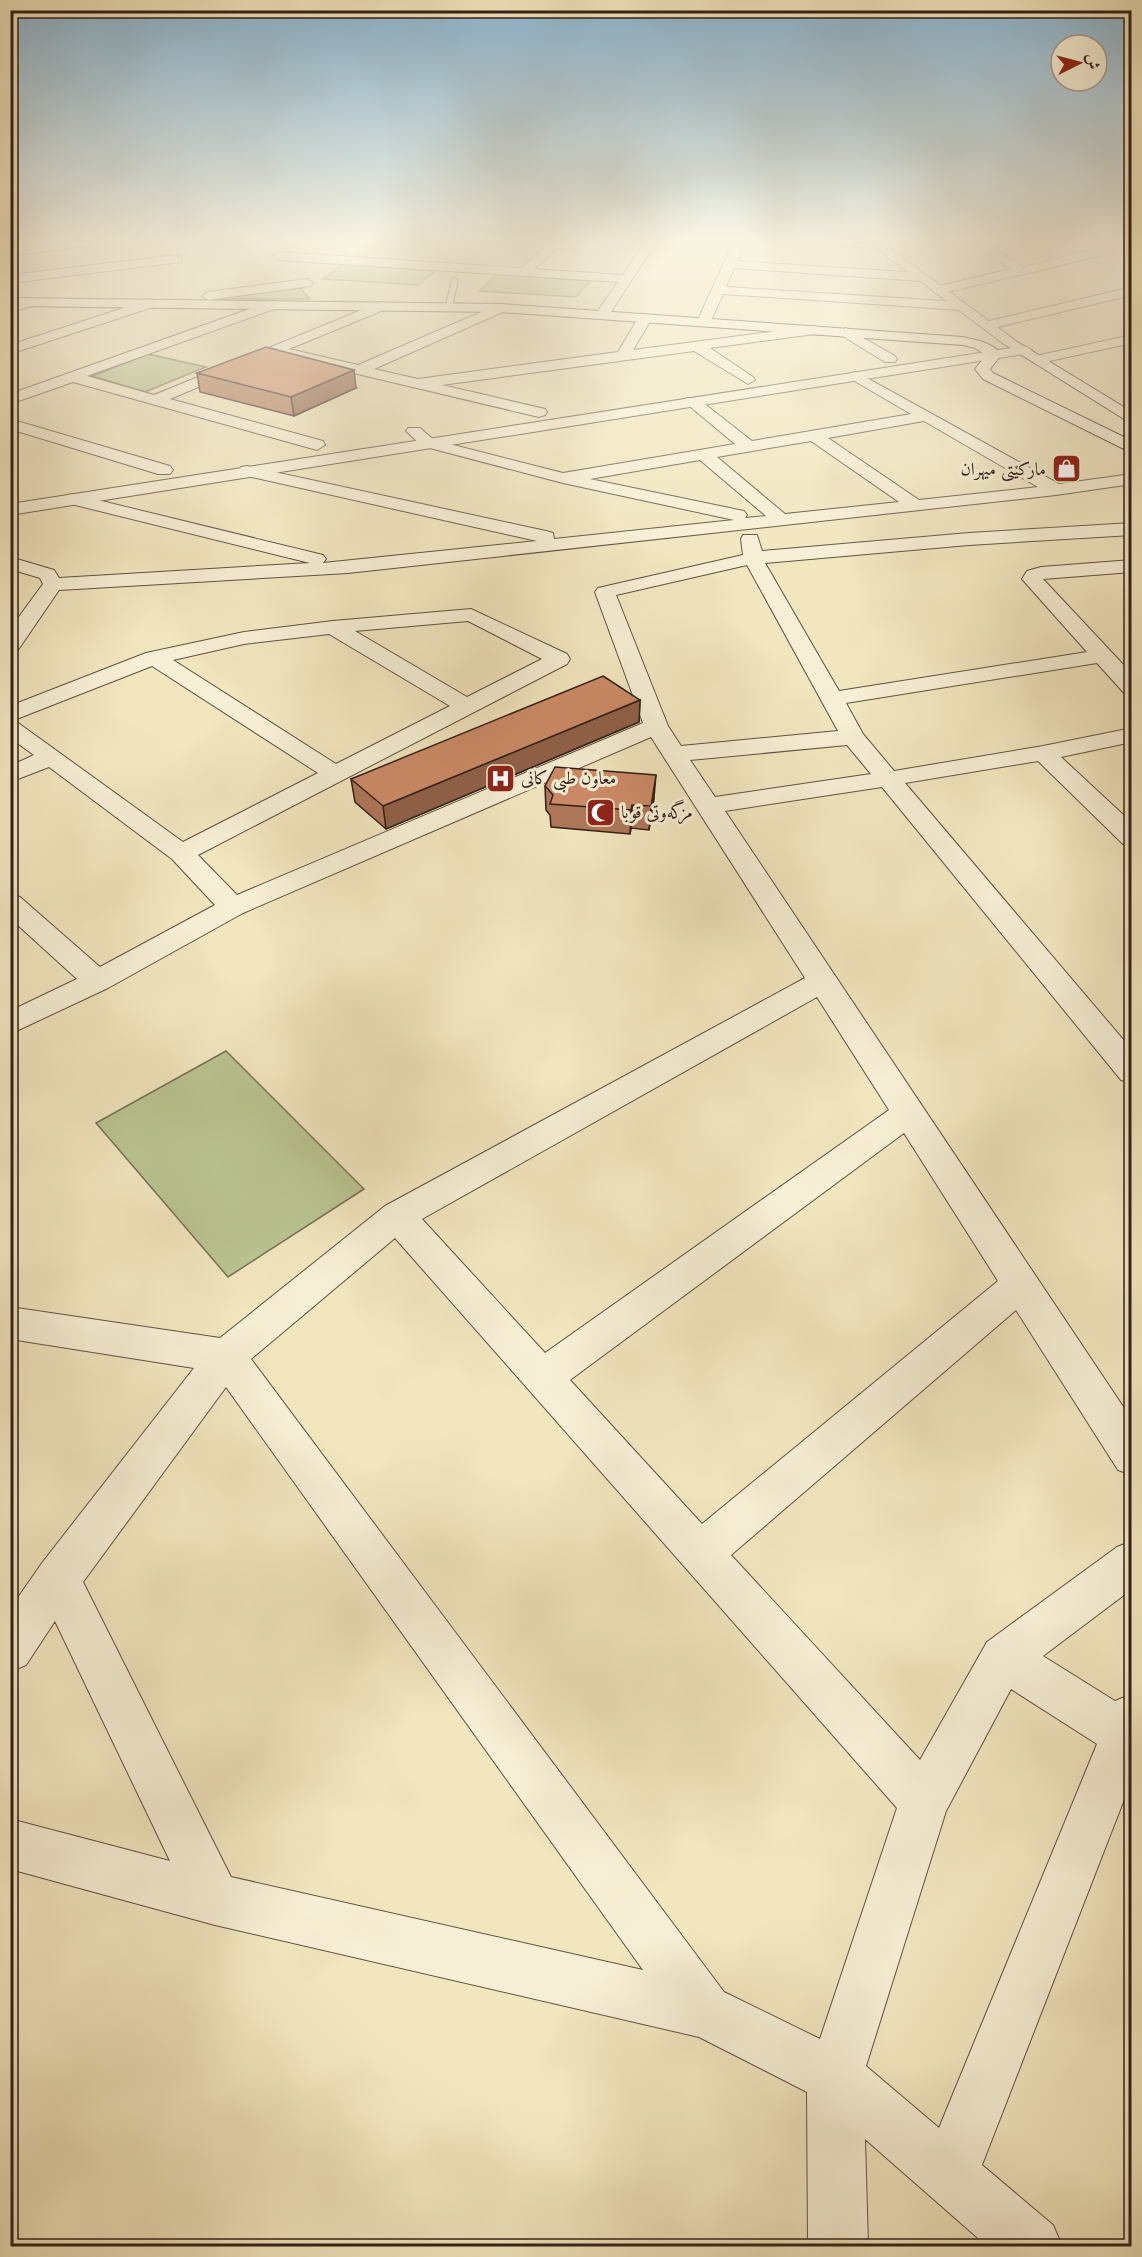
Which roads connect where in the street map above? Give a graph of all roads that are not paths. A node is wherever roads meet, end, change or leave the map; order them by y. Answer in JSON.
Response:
{"nodes":[{"id":1,"x":157,"y":346,"type":"edge"},
{"id":2,"x":287,"y":346,"type":"edge"},
{"id":3,"x":413,"y":346,"type":"edge"},
{"id":4,"x":629,"y":346,"type":"edge"},
{"id":5,"x":695,"y":346,"type":"edge"},
{"id":6,"x":697,"y":346,"type":"edge"},
{"id":7,"x":869,"y":346,"type":"edge"},
{"id":8,"x":971,"y":346,"type":"edge"},
{"id":9,"x":982,"y":346,"type":"edge"},
{"id":10,"x":1018,"y":346,"type":"edge"},
{"id":11,"x":1101,"y":346,"type":"edge"},
{"id":12,"x":11,"y":350,"type":"edge"},
{"id":13,"x":147,"y":350,"type":"junction"},
{"id":14,"x":1025,"y":350,"type":"junction"},
{"id":15,"x":276,"y":351,"type":"junction"},
{"id":16,"x":995,"y":354,"type":"junction"},
{"id":17,"x":34,"y":356,"type":"dead end"},
{"id":18,"x":623,"y":356,"type":"junction"},
{"id":19,"x":179,"y":357,"type":"dead end"},
{"id":20,"x":890,"y":359,"type":"junction"},
{"id":21,"x":1040,"y":359,"type":"junction"},
{"id":22,"x":210,"y":364,"type":"dead end"},
{"id":23,"x":231,"y":368,"type":"junction"},
{"id":24,"x":359,"y":370,"type":"junction"},
{"id":25,"x":70,"y":371,"type":"junction"},
{"id":26,"x":856,"y":376,"type":"junction"},
{"id":27,"x":748,"y":380,"type":"junction"},
{"id":28,"x":416,"y":384,"type":"junction"},
{"id":29,"x":10,"y":399,"type":"edge"},
{"id":30,"x":155,"y":400,"type":"junction"},
{"id":31,"x":692,"y":401,"type":"junction"},
{"id":32,"x":539,"y":412,"type":"junction"},
{"id":33,"x":926,"y":416,"type":"junction"},
{"id":34,"x":1131,"y":419,"type":"edge"},
{"id":35,"x":10,"y":424,"type":"edge"},
{"id":36,"x":414,"y":431,"type":"junction"},
{"id":37,"x":814,"y":435,"type":"junction"},
{"id":38,"x":360,"y":439,"type":"dead end"},
{"id":39,"x":338,"y":442,"type":"dead end"},
{"id":40,"x":428,"y":443,"type":"junction"},
{"id":41,"x":317,"y":445,"type":"junction"},
{"id":42,"x":748,"y":446,"type":"junction"},
{"id":43,"x":1131,"y":448,"type":"edge"},
{"id":44,"x":282,"y":451,"type":"dead end"},
{"id":45,"x":703,"y":454,"type":"junction"},
{"id":46,"x":241,"y":461,"type":"junction"},
{"id":47,"x":164,"y":470,"type":"junction"},
{"id":48,"x":563,"y":478,"type":"junction"},
{"id":49,"x":1131,"y":479,"type":"edge"},
{"id":50,"x":1056,"y":490,"type":"junction"},
{"id":51,"x":10,"y":495,"type":"edge"},
{"id":52,"x":73,"y":499,"type":"junction"},
{"id":53,"x":915,"y":505,"type":"junction"},
{"id":54,"x":10,"y":510,"type":"edge"},
{"id":55,"x":765,"y":521,"type":"junction"},
{"id":56,"x":1131,"y":529,"type":"edge"},
{"id":57,"x":574,"y":543,"type":"junction"},
{"id":58,"x":753,"y":558,"type":"junction"},
{"id":59,"x":10,"y":563,"type":"edge"},
{"id":60,"x":1131,"y":566,"type":"edge"},
{"id":61,"x":348,"y":567,"type":"junction"},
{"id":62,"x":53,"y":584,"type":"junction"},
{"id":63,"x":333,"y":627,"type":"junction"},
{"id":64,"x":10,"y":645,"type":"edge"},
{"id":65,"x":1102,"y":656,"type":"junction"},
{"id":66,"x":154,"y":658,"type":"junction"},
{"id":67,"x":1131,"y":688,"type":"edge"},
{"id":68,"x":831,"y":699,"type":"junction"},
{"id":69,"x":466,"y":706,"type":"junction"},
{"id":70,"x":10,"y":714,"type":"edge"},
{"id":71,"x":10,"y":726,"type":"edge"},
{"id":72,"x":656,"y":726,"type":"junction"},
{"id":73,"x":1131,"y":735,"type":"edge"},
{"id":74,"x":852,"y":737,"type":"junction"},
{"id":75,"x":1042,"y":753,"type":"junction"},
{"id":76,"x":676,"y":754,"type":"junction"},
{"id":77,"x":51,"y":757,"type":"junction"},
{"id":78,"x":334,"y":773,"type":"junction"},
{"id":79,"x":10,"y":775,"type":"edge"},
{"id":80,"x":888,"y":779,"type":"junction"},
{"id":81,"x":709,"y":806,"type":"junction"},
{"id":82,"x":1131,"y":838,"type":"edge"},
{"id":83,"x":181,"y":853,"type":"junction"},
{"id":84,"x":10,"y":903,"type":"edge"},
{"id":85,"x":233,"y":907,"type":"junction"},
{"id":86,"x":98,"y":981,"type":"junction"},
{"id":87,"x":822,"y":981,"type":"junction"},
{"id":88,"x":10,"y":1024,"type":"edge"},
{"id":89,"x":1131,"y":1072,"type":"edge"},
{"id":90,"x":908,"y":1113,"type":"junction"},
{"id":91,"x":398,"y":1216,"type":"junction"},
{"id":92,"x":1021,"y":1284,"type":"junction"},
{"id":93,"x":10,"y":1323,"type":"edge"},
{"id":94,"x":226,"y":1356,"type":"junction"},
{"id":95,"x":543,"y":1377,"type":"junction"},
{"id":96,"x":1131,"y":1456,"type":"edge"},
{"id":97,"x":700,"y":1553,"type":"junction"},
{"id":98,"x":1131,"y":1562,"type":"edge"},
{"id":99,"x":58,"y":1579,"type":"junction"},
{"id":100,"x":12,"y":1645,"type":"edge"},
{"id":101,"x":1003,"y":1658,"type":"junction"},
{"id":102,"x":1129,"y":1730,"type":"edge"},
{"id":103,"x":924,"y":1801,"type":"junction"},
{"id":104,"x":10,"y":1844,"type":"edge"},
{"id":105,"x":215,"y":1899,"type":"junction"},
{"id":106,"x":705,"y":2012,"type":"junction"},
{"id":107,"x":835,"y":2076,"type":"junction"},
{"id":108,"x":949,"y":2175,"type":"junction"},
{"id":109,"x":838,"y":2247,"type":"edge"},
{"id":110,"x":1032,"y":2247,"type":"edge"}],
"edges":[{"from":1,"to":13,"type":"street"},
{"from":2,"to":15,"type":"street"},
{"from":3,"to":24,"type":"street"},
{"from":4,"to":18,"type":"street"},
{"from":5,"to":18,"type":"street"},
{"from":6,"to":27,"type":"street"},
{"from":7,"to":20,"type":"street"},
{"from":8,"to":20,"type":"street"},
{"from":9,"to":16,"type":"street"},
{"from":10,"to":14,"type":"street"},
{"from":11,"to":21,"type":"street"},
{"from":12,"to":17,"type":"street"},
{"from":13,"to":19,"type":"street"},
{"from":13,"to":25,"type":"street"},
{"from":14,"to":16,"type":"street"},
{"from":14,"to":21,"type":"street"},
{"from":15,"to":23,"type":"street"},
{"from":15,"to":24,"type":"street"},
{"from":16,"to":26,"type":"street"},
{"from":16,"to":43,"type":"street"},
{"from":18,"to":28,"type":"street"},
{"from":20,"to":27,"type":"street"},
{"from":21,"to":34,"type":"street"},
{"from":22,"to":23,"type":"street"},
{"from":23,"to":30,"type":"street"},
{"from":24,"to":28,"type":"street"},
{"from":25,"to":29,"type":"street"},
{"from":25,"to":30,"type":"street"},
{"from":26,"to":31,"type":"street"},
{"from":26,"to":33,"type":"street"},
{"from":27,"to":32,"type":"street"},
{"from":28,"to":32,"type":"street"},
{"from":30,"to":41,"type":"street"},
{"from":31,"to":40,"type":"street"},
{"from":31,"to":42,"type":"street"},
{"from":32,"to":36,"type":"street"},
{"from":33,"to":37,"type":"street"},
{"from":33,"to":50,"type":"street"},
{"from":35,"to":47,"type":"street"},
{"from":36,"to":38,"type":"street"},
{"from":36,"to":40,"type":"street"},
{"from":37,"to":42,"type":"street"},
{"from":37,"to":53,"type":"street"},
{"from":39,"to":41,"type":"street"},
{"from":40,"to":46,"type":"street"},
{"from":40,"to":48,"type":"street"},
{"from":41,"to":44,"type":"street"},
{"from":42,"to":45,"type":"street"},
{"from":45,"to":48,"type":"street"},
{"from":45,"to":55,"type":"street"},
{"from":46,"to":47,"type":"street"},
{"from":46,"to":52,"type":"street"},
{"from":46,"to":57,"type":"street"},
{"from":47,"to":51,"type":"street"},
{"from":48,"to":55,"type":"street"},
{"from":49,"to":50,"type":"street"},
{"from":50,"to":53,"type":"street"},
{"from":52,"to":54,"type":"street"},
{"from":52,"to":61,"type":"street"},
{"from":53,"to":55,"type":"street"},
{"from":55,"to":57,"type":"street"},
{"from":55,"to":58,"type":"street"},
{"from":56,"to":58,"type":"street"},
{"from":57,"to":61,"type":"street"},
{"from":58,"to":68,"type":"street"},
{"from":58,"to":72,"type":"street"},
{"from":59,"to":62,"type":"street"},
{"from":60,"to":65,"type":"street"},
{"from":61,"to":62,"type":"street"},
{"from":62,"to":64,"type":"street"},
{"from":63,"to":66,"type":"street"},
{"from":63,"to":69,"type":"street"},
{"from":63,"to":69,"type":"street"},
{"from":65,"to":67,"type":"street"},
{"from":65,"to":68,"type":"street"},
{"from":66,"to":70,"type":"street"},
{"from":66,"to":78,"type":"street"},
{"from":68,"to":74,"type":"street"},
{"from":69,"to":78,"type":"street"},
{"from":71,"to":77,"type":"street"},
{"from":72,"to":76,"type":"street"},
{"from":72,"to":85,"type":"street"},
{"from":73,"to":75,"type":"street"},
{"from":74,"to":76,"type":"street"},
{"from":74,"to":80,"type":"street"},
{"from":75,"to":80,"type":"street"},
{"from":75,"to":82,"type":"street"},
{"from":76,"to":81,"type":"street"},
{"from":77,"to":79,"type":"street"},
{"from":77,"to":83,"type":"street"},
{"from":78,"to":83,"type":"street"},
{"from":80,"to":81,"type":"street"},
{"from":80,"to":89,"type":"street"},
{"from":81,"to":87,"type":"street"},
{"from":83,"to":85,"type":"street"},
{"from":84,"to":86,"type":"street"},
{"from":85,"to":86,"type":"street"},
{"from":86,"to":88,"type":"street"},
{"from":87,"to":90,"type":"street"},
{"from":87,"to":91,"type":"street"},
{"from":90,"to":92,"type":"street"},
{"from":90,"to":95,"type":"street"},
{"from":91,"to":94,"type":"street"},
{"from":91,"to":95,"type":"street"},
{"from":92,"to":96,"type":"street"},
{"from":92,"to":97,"type":"street"},
{"from":93,"to":94,"type":"street"},
{"from":94,"to":99,"type":"street"},
{"from":94,"to":106,"type":"street"},
{"from":95,"to":97,"type":"street"},
{"from":97,"to":103,"type":"street"},
{"from":98,"to":101,"type":"street"},
{"from":99,"to":100,"type":"street"},
{"from":99,"to":105,"type":"street"},
{"from":101,"to":102,"type":"street"},
{"from":101,"to":103,"type":"street"},
{"from":102,"to":108,"type":"street"},
{"from":103,"to":107,"type":"street"},
{"from":104,"to":105,"type":"street"},
{"from":105,"to":106,"type":"street"},
{"from":106,"to":107,"type":"street"},
{"from":107,"to":108,"type":"street"},
{"from":107,"to":109,"type":"street"},
{"from":108,"to":110,"type":"street"}]}
